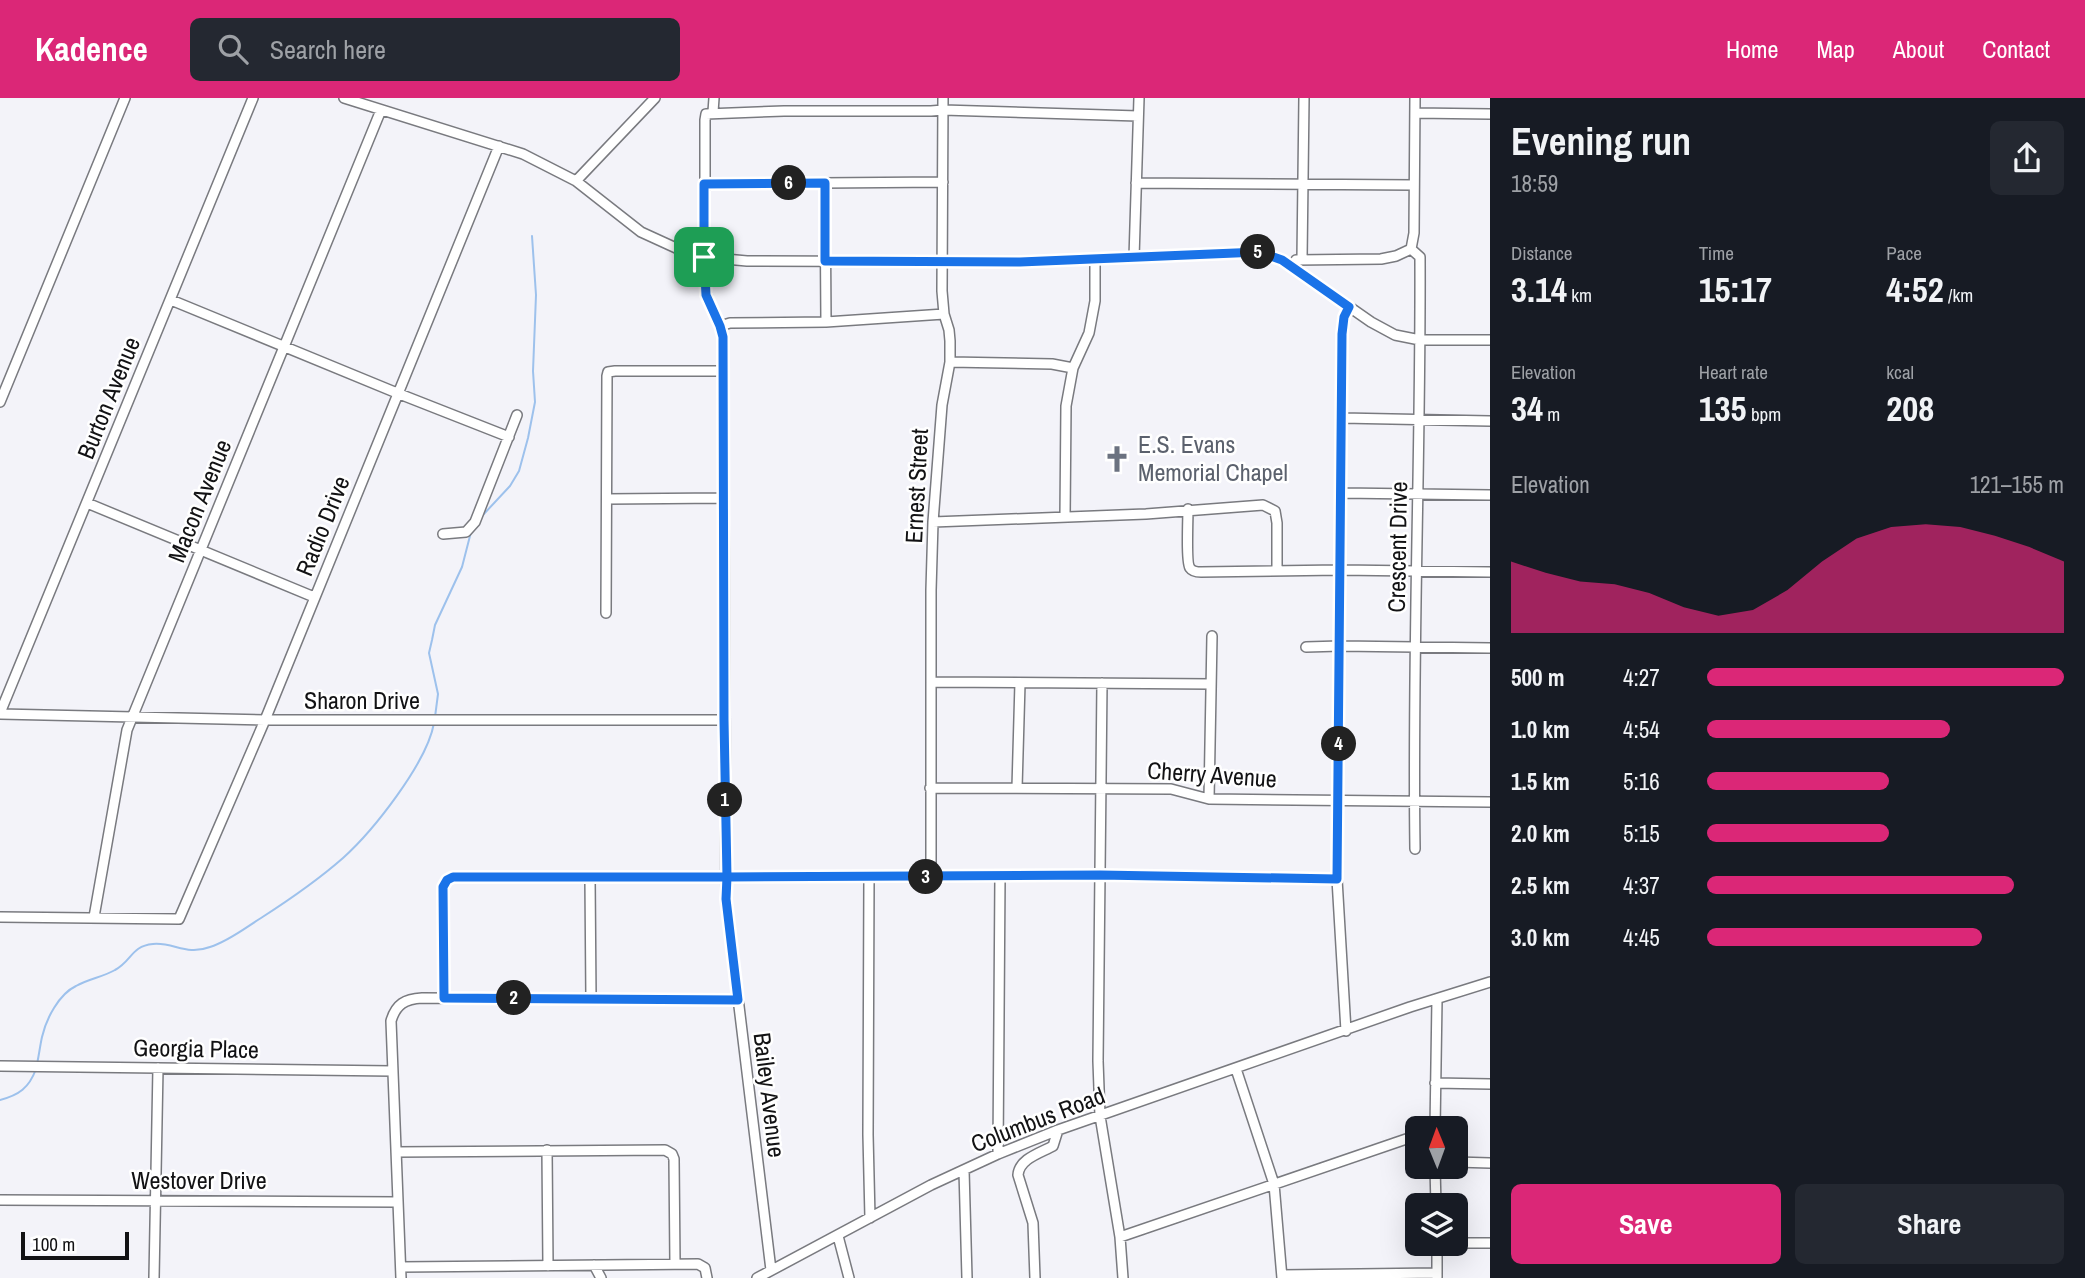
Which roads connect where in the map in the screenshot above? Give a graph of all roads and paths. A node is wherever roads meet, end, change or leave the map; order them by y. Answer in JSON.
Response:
{"nodes":[{"id":1,"x":125,"y":98,"type":"edge"},
{"id":2,"x":253,"y":98,"type":"edge"},
{"id":3,"x":344,"y":98,"type":"edge"},
{"id":4,"x":655,"y":98,"type":"edge"},
{"id":5,"x":714,"y":98,"type":"edge"},
{"id":6,"x":943,"y":98,"type":"edge"},
{"id":7,"x":1139,"y":98,"type":"edge"},
{"id":8,"x":1304,"y":98,"type":"edge"},
{"id":9,"x":1415,"y":98,"type":"edge"},
{"id":10,"x":381,"y":110,"type":"junction"},
{"id":11,"x":943,"y":110,"type":"junction"},
{"id":12,"x":713,"y":112,"type":"junction"},
{"id":13,"x":1415,"y":113,"type":"junction"},
{"id":14,"x":1490,"y":114,"type":"edge"},
{"id":15,"x":1138,"y":116,"type":"junction"},
{"id":16,"x":499,"y":146,"type":"junction"},
{"id":17,"x":576,"y":181,"type":"junction"},
{"id":18,"x":943,"y":182,"type":"junction"},
{"id":19,"x":825,"y":183,"type":"junction"},
{"id":20,"x":1136,"y":183,"type":"junction"},
{"id":21,"x":704,"y":184,"type":"junction"},
{"id":22,"x":1303,"y":184,"type":"junction"},
{"id":23,"x":1414,"y":185,"type":"junction"},
{"id":24,"x":1411,"y":249,"type":"junction"},
{"id":25,"x":704,"y":257,"type":"junction"},
{"id":26,"x":1134,"y":258,"type":"junction"},
{"id":27,"x":1302,"y":259,"type":"junction"},
{"id":28,"x":1095,"y":260,"type":"junction"},
{"id":29,"x":825,"y":261,"type":"junction"},
{"id":30,"x":943,"y":261,"type":"junction"},
{"id":31,"x":1286,"y":263,"type":"junction"},
{"id":32,"x":171,"y":300,"type":"junction"},
{"id":33,"x":1349,"y":307,"type":"junction"},
{"id":34,"x":944,"y":314,"type":"junction"},
{"id":35,"x":826,"y":322,"type":"junction"},
{"id":36,"x":720,"y":326,"type":"junction"},
{"id":37,"x":1420,"y":340,"type":"junction"},
{"id":38,"x":1490,"y":341,"type":"edge"},
{"id":39,"x":284,"y":346,"type":"junction"},
{"id":40,"x":950,"y":362,"type":"junction"},
{"id":41,"x":1073,"y":368,"type":"junction"},
{"id":42,"x":723,"y":371,"type":"junction"},
{"id":43,"x":397,"y":393,"type":"junction"},
{"id":44,"x":0,"y":401,"type":"edge"},
{"id":45,"x":517,"y":415,"type":"dead end"},
{"id":46,"x":1342,"y":418,"type":"junction"},
{"id":47,"x":1419,"y":419,"type":"junction"},
{"id":48,"x":1490,"y":421,"type":"edge"},
{"id":49,"x":509,"y":437,"type":"junction"},
{"id":50,"x":1342,"y":493,"type":"junction"},
{"id":51,"x":1418,"y":494,"type":"junction"},
{"id":52,"x":1490,"y":495,"type":"edge"},
{"id":53,"x":724,"y":498,"type":"junction"},
{"id":54,"x":607,"y":499,"type":"junction"},
{"id":55,"x":87,"y":503,"type":"junction"},
{"id":56,"x":1188,"y":509,"type":"junction"},
{"id":57,"x":1065,"y":517,"type":"junction"},
{"id":58,"x":933,"y":522,"type":"junction"},
{"id":59,"x":443,"y":534,"type":"dead end"},
{"id":60,"x":201,"y":551,"type":"junction"},
{"id":61,"x":1340,"y":570,"type":"junction"},
{"id":62,"x":1277,"y":571,"type":"junction"},
{"id":63,"x":1417,"y":571,"type":"junction"},
{"id":64,"x":1490,"y":572,"type":"edge"},
{"id":65,"x":314,"y":597,"type":"junction"},
{"id":66,"x":606,"y":613,"type":"dead end"},
{"id":67,"x":1212,"y":636,"type":"dead end"},
{"id":68,"x":1340,"y":646,"type":"junction"},
{"id":69,"x":1416,"y":647,"type":"junction"},
{"id":70,"x":1306,"y":648,"type":"dead end"},
{"id":71,"x":1490,"y":648,"type":"edge"},
{"id":72,"x":930,"y":682,"type":"junction"},
{"id":73,"x":1020,"y":683,"type":"junction"},
{"id":74,"x":1102,"y":683,"type":"junction"},
{"id":75,"x":1211,"y":684,"type":"junction"},
{"id":76,"x":0,"y":713,"type":"edge"},
{"id":77,"x":132,"y":717,"type":"junction"},
{"id":78,"x":265,"y":720,"type":"junction"},
{"id":79,"x":724,"y":720,"type":"junction"},
{"id":80,"x":930,"y":788,"type":"junction"},
{"id":81,"x":1017,"y":788,"type":"junction"},
{"id":82,"x":1101,"y":789,"type":"junction"},
{"id":83,"x":1209,"y":799,"type":"junction"},
{"id":84,"x":1414,"y":800,"type":"junction"},
{"id":85,"x":1339,"y":801,"type":"junction"},
{"id":86,"x":1490,"y":802,"type":"edge"},
{"id":87,"x":1415,"y":849,"type":"dead end"},
{"id":88,"x":1100,"y":875,"type":"junction"},
{"id":89,"x":869,"y":876,"type":"junction"},
{"id":90,"x":1000,"y":876,"type":"junction"},
{"id":91,"x":727,"y":877,"type":"junction"},
{"id":92,"x":936,"y":877,"type":"junction"},
{"id":93,"x":590,"y":878,"type":"junction"},
{"id":94,"x":1337,"y":879,"type":"junction"},
{"id":95,"x":0,"y":917,"type":"edge"},
{"id":96,"x":94,"y":917,"type":"junction"},
{"id":97,"x":1490,"y":982,"type":"edge"},
{"id":98,"x":444,"y":998,"type":"junction"},
{"id":99,"x":591,"y":999,"type":"junction"},
{"id":100,"x":1437,"y":999,"type":"junction"},
{"id":101,"x":738,"y":1000,"type":"junction"},
{"id":102,"x":1346,"y":1031,"type":"junction"},
{"id":103,"x":0,"y":1066,"type":"edge"},
{"id":104,"x":158,"y":1068,"type":"junction"},
{"id":105,"x":1236,"y":1069,"type":"junction"},
{"id":106,"x":392,"y":1071,"type":"junction"},
{"id":107,"x":1435,"y":1083,"type":"junction"},
{"id":108,"x":1490,"y":1084,"type":"edge"},
{"id":109,"x":1100,"y":1116,"type":"junction"},
{"id":110,"x":1434,"y":1116,"type":"edge"},
{"id":111,"x":1058,"y":1130,"type":"junction"},
{"id":112,"x":1405,"y":1139,"type":"edge"},
{"id":113,"x":547,"y":1150,"type":"junction"},
{"id":114,"x":396,"y":1152,"type":"junction"},
{"id":115,"x":998,"y":1154,"type":"junction"},
{"id":116,"x":1468,"y":1162,"type":"edge"},
{"id":117,"x":1490,"y":1163,"type":"edge"},
{"id":118,"x":964,"y":1170,"type":"junction"},
{"id":119,"x":1274,"y":1184,"type":"junction"},
{"id":120,"x":0,"y":1200,"type":"edge"},
{"id":121,"x":156,"y":1200,"type":"junction"},
{"id":122,"x":397,"y":1202,"type":"junction"},
{"id":123,"x":870,"y":1218,"type":"junction"},
{"id":124,"x":838,"y":1236,"type":"junction"},
{"id":125,"x":1120,"y":1237,"type":"junction"},
{"id":126,"x":1468,"y":1243,"type":"edge"},
{"id":127,"x":1490,"y":1243,"type":"edge"},
{"id":128,"x":1437,"y":1256,"type":"edge"},
{"id":129,"x":675,"y":1264,"type":"junction"},
{"id":130,"x":594,"y":1265,"type":"junction"},
{"id":131,"x":548,"y":1266,"type":"junction"},
{"id":132,"x":401,"y":1267,"type":"junction"},
{"id":133,"x":771,"y":1270,"type":"junction"},
{"id":134,"x":1282,"y":1276,"type":"edge"},
{"id":135,"x":1437,"y":1276,"type":"edge"},
{"id":136,"x":154,"y":1278,"type":"edge"},
{"id":137,"x":401,"y":1278,"type":"edge"},
{"id":138,"x":601,"y":1278,"type":"edge"},
{"id":139,"x":708,"y":1278,"type":"edge"},
{"id":140,"x":757,"y":1278,"type":"edge"},
{"id":141,"x":849,"y":1278,"type":"edge"},
{"id":142,"x":967,"y":1278,"type":"edge"},
{"id":143,"x":1035,"y":1278,"type":"edge"},
{"id":144,"x":1123,"y":1278,"type":"edge"}],
"edges":[{"from":1,"to":44,"type":"street"},
{"from":2,"to":32,"type":"street","name":"Burton Avenue"},
{"from":3,"to":10,"type":"street"},
{"from":4,"to":17,"type":"street"},
{"from":5,"to":12,"type":"street","name":"Bailey Avenue"},
{"from":6,"to":11,"type":"street","name":"Ernest Street"},
{"from":7,"to":15,"type":"street"},
{"from":8,"to":22,"type":"street"},
{"from":9,"to":13,"type":"street"},
{"from":10,"to":16,"type":"street"},
{"from":10,"to":39,"type":"street","name":"Macon Avenue"},
{"from":11,"to":12,"type":"street"},
{"from":11,"to":15,"type":"street"},
{"from":11,"to":18,"type":"street","name":"Ernest Street"},
{"from":12,"to":21,"type":"street","name":"Bailey Avenue"},
{"from":13,"to":14,"type":"street"},
{"from":13,"to":23,"type":"street"},
{"from":15,"to":20,"type":"street"},
{"from":16,"to":17,"type":"street"},
{"from":16,"to":43,"type":"street","name":"Radio Drive"},
{"from":17,"to":25,"type":"street"},
{"from":18,"to":19,"type":"street"},
{"from":18,"to":30,"type":"street","name":"Ernest Street"},
{"from":19,"to":21,"type":"street"},
{"from":19,"to":29,"type":"street"},
{"from":20,"to":22,"type":"street"},
{"from":20,"to":26,"type":"street"},
{"from":21,"to":25,"type":"street","name":"Bailey Avenue"},
{"from":22,"to":23,"type":"street"},
{"from":22,"to":27,"type":"street"},
{"from":23,"to":24,"type":"street"},
{"from":24,"to":27,"type":"street"},
{"from":24,"to":37,"type":"street","name":"Crescent Drive"},
{"from":25,"to":29,"type":"street"},
{"from":25,"to":36,"type":"street","name":"Bailey Avenue"},
{"from":26,"to":28,"type":"street"},
{"from":26,"to":31,"type":"street"},
{"from":27,"to":31,"type":"street"},
{"from":28,"to":30,"type":"street"},
{"from":28,"to":41,"type":"street"},
{"from":29,"to":30,"type":"street"},
{"from":29,"to":35,"type":"street"},
{"from":30,"to":34,"type":"street","name":"Ernest Street"},
{"from":31,"to":33,"type":"street"},
{"from":32,"to":39,"type":"street"},
{"from":32,"to":55,"type":"street","name":"Burton Avenue"},
{"from":33,"to":37,"type":"street"},
{"from":33,"to":46,"type":"street"},
{"from":34,"to":35,"type":"street"},
{"from":34,"to":40,"type":"street","name":"Ernest Street"},
{"from":35,"to":36,"type":"street"},
{"from":36,"to":42,"type":"street","name":"Bailey Avenue"},
{"from":37,"to":38,"type":"street"},
{"from":37,"to":47,"type":"street","name":"Crescent Drive"},
{"from":39,"to":43,"type":"street"},
{"from":39,"to":60,"type":"street","name":"Macon Avenue"},
{"from":40,"to":41,"type":"street"},
{"from":40,"to":58,"type":"street","name":"Ernest Street"},
{"from":41,"to":57,"type":"street"},
{"from":42,"to":53,"type":"street","name":"Bailey Avenue"},
{"from":42,"to":54,"type":"street"},
{"from":43,"to":49,"type":"street"},
{"from":43,"to":65,"type":"street","name":"Radio Drive"},
{"from":45,"to":49,"type":"street"},
{"from":46,"to":47,"type":"street"},
{"from":46,"to":50,"type":"street"},
{"from":47,"to":48,"type":"street"},
{"from":47,"to":51,"type":"street","name":"Crescent Drive"},
{"from":49,"to":59,"type":"street"},
{"from":50,"to":51,"type":"street"},
{"from":50,"to":61,"type":"street"},
{"from":51,"to":52,"type":"street"},
{"from":51,"to":63,"type":"street","name":"Crescent Drive"},
{"from":53,"to":54,"type":"street"},
{"from":53,"to":79,"type":"street","name":"Bailey Avenue"},
{"from":54,"to":66,"type":"street"},
{"from":55,"to":60,"type":"street"},
{"from":55,"to":76,"type":"street","name":"Burton Avenue"},
{"from":56,"to":57,"type":"street"},
{"from":56,"to":62,"type":"street"},
{"from":56,"to":62,"type":"street"},
{"from":57,"to":58,"type":"street"},
{"from":58,"to":72,"type":"street","name":"Ernest Street"},
{"from":60,"to":65,"type":"street"},
{"from":60,"to":77,"type":"street","name":"Macon Avenue"},
{"from":61,"to":62,"type":"street"},
{"from":61,"to":63,"type":"street"},
{"from":61,"to":68,"type":"street"},
{"from":63,"to":64,"type":"street"},
{"from":63,"to":69,"type":"street","name":"Crescent Drive"},
{"from":65,"to":78,"type":"street","name":"Radio Drive"},
{"from":67,"to":75,"type":"street"},
{"from":68,"to":69,"type":"street"},
{"from":68,"to":70,"type":"street"},
{"from":68,"to":85,"type":"street"},
{"from":69,"to":71,"type":"street"},
{"from":69,"to":84,"type":"street","name":"Crescent Drive"},
{"from":72,"to":73,"type":"street"},
{"from":72,"to":80,"type":"street","name":"Ernest Street"},
{"from":73,"to":74,"type":"street"},
{"from":73,"to":81,"type":"street"},
{"from":74,"to":75,"type":"street"},
{"from":74,"to":82,"type":"street"},
{"from":75,"to":83,"type":"street"},
{"from":76,"to":77,"type":"street","name":"Sharon Drive"},
{"from":77,"to":78,"type":"street","name":"Sharon Drive"},
{"from":77,"to":96,"type":"street","name":"Macon Avenue"},
{"from":78,"to":79,"type":"street","name":"Sharon Drive"},
{"from":78,"to":96,"type":"street","name":"Radio Drive"},
{"from":79,"to":91,"type":"street","name":"Bailey Avenue"},
{"from":80,"to":81,"type":"street","name":"Cherry Avenue"},
{"from":80,"to":92,"type":"street","name":"Ernest Street"},
{"from":81,"to":82,"type":"street","name":"Cherry Avenue"},
{"from":82,"to":83,"type":"street","name":"Cherry Avenue"},
{"from":82,"to":88,"type":"street"},
{"from":83,"to":85,"type":"street","name":"Cherry Avenue"},
{"from":84,"to":85,"type":"street","name":"Cherry Avenue"},
{"from":84,"to":86,"type":"street","name":"Cherry Avenue"},
{"from":84,"to":87,"type":"street","name":"Crescent Drive"},
{"from":85,"to":94,"type":"street"},
{"from":88,"to":90,"type":"street"},
{"from":88,"to":94,"type":"street"},
{"from":88,"to":109,"type":"street"},
{"from":89,"to":91,"type":"street"},
{"from":89,"to":92,"type":"street"},
{"from":89,"to":123,"type":"street"},
{"from":90,"to":92,"type":"street"},
{"from":90,"to":115,"type":"street"},
{"from":91,"to":93,"type":"street"},
{"from":91,"to":101,"type":"street","name":"Bailey Avenue"},
{"from":93,"to":98,"type":"street"},
{"from":93,"to":99,"type":"street"},
{"from":94,"to":102,"type":"street"},
{"from":95,"to":96,"type":"street"},
{"from":97,"to":100,"type":"street","name":"Columbus Road"},
{"from":98,"to":99,"type":"street"},
{"from":98,"to":106,"type":"street"},
{"from":99,"to":101,"type":"street"},
{"from":100,"to":102,"type":"street","name":"Columbus Road"},
{"from":100,"to":107,"type":"street"},
{"from":101,"to":133,"type":"street","name":"Bailey Avenue"},
{"from":102,"to":105,"type":"street","name":"Columbus Road"},
{"from":103,"to":104,"type":"street","name":"Georgia Place"},
{"from":104,"to":106,"type":"street","name":"Georgia Place"},
{"from":104,"to":121,"type":"street"},
{"from":105,"to":109,"type":"street","name":"Columbus Road"},
{"from":105,"to":119,"type":"street"},
{"from":106,"to":114,"type":"street"},
{"from":107,"to":108,"type":"street"},
{"from":107,"to":110,"type":"street"},
{"from":109,"to":111,"type":"street","name":"Columbus Road"},
{"from":109,"to":125,"type":"street"},
{"from":111,"to":115,"type":"street","name":"Columbus Road"},
{"from":111,"to":143,"type":"street"},
{"from":112,"to":119,"type":"street"},
{"from":113,"to":114,"type":"street"},
{"from":113,"to":129,"type":"street"},
{"from":113,"to":131,"type":"street"},
{"from":114,"to":122,"type":"street"},
{"from":115,"to":118,"type":"street","name":"Columbus Road"},
{"from":116,"to":117,"type":"street"},
{"from":118,"to":123,"type":"street","name":"Columbus Road"},
{"from":118,"to":142,"type":"street"},
{"from":119,"to":125,"type":"street"},
{"from":119,"to":134,"type":"street"},
{"from":120,"to":121,"type":"street","name":"Westover Drive"},
{"from":121,"to":122,"type":"street","name":"Westover Drive"},
{"from":121,"to":136,"type":"street"},
{"from":122,"to":132,"type":"street"},
{"from":123,"to":124,"type":"street","name":"Columbus Road"},
{"from":124,"to":133,"type":"street","name":"Columbus Road"},
{"from":124,"to":141,"type":"street"},
{"from":125,"to":144,"type":"street"},
{"from":126,"to":127,"type":"street"},
{"from":128,"to":135,"type":"street"},
{"from":129,"to":130,"type":"street"},
{"from":129,"to":139,"type":"street"},
{"from":130,"to":131,"type":"street"},
{"from":130,"to":138,"type":"street"},
{"from":131,"to":132,"type":"street"},
{"from":132,"to":137,"type":"street"},
{"from":133,"to":140,"type":"street","name":"Columbus Road"},
{"from":134,"to":135,"type":"street"}]}
